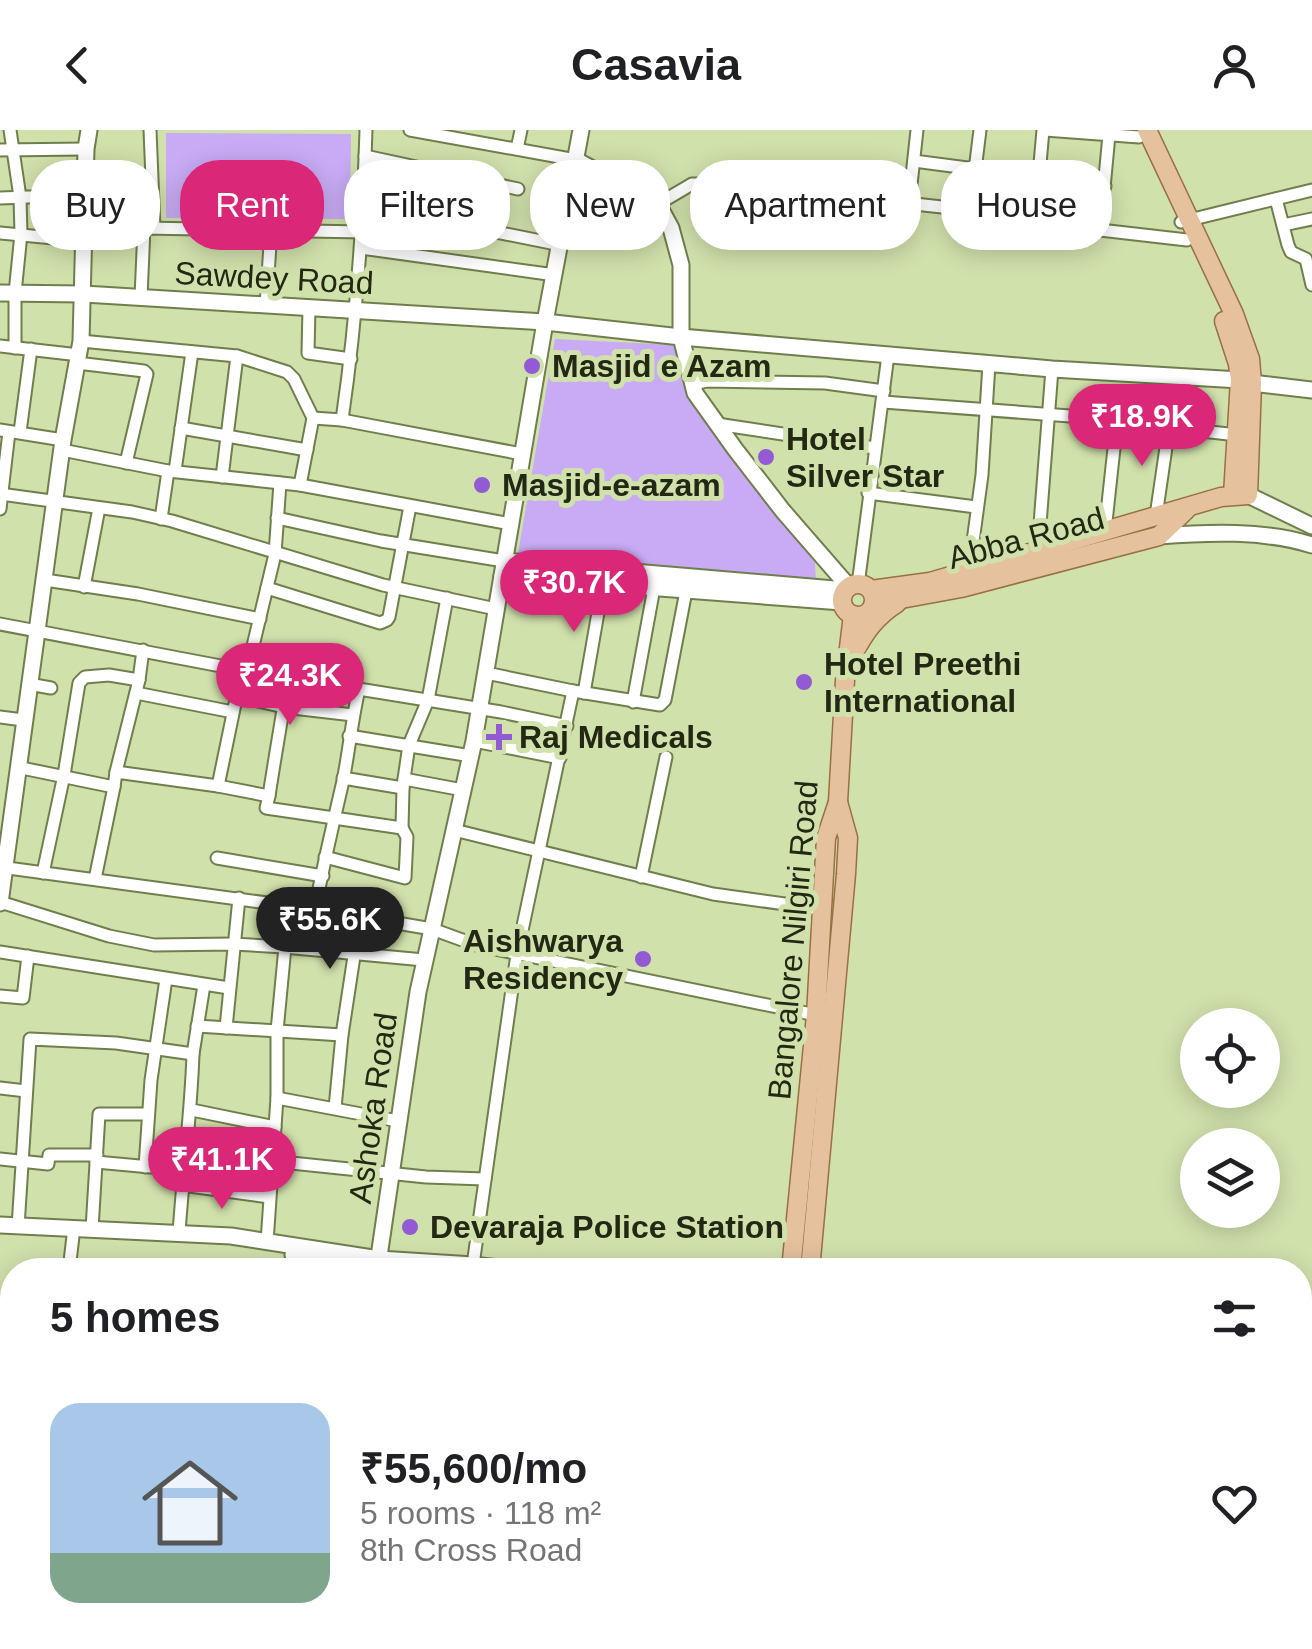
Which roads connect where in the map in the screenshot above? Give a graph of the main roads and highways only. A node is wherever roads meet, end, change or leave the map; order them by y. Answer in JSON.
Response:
{"nodes":[{"id":1,"x":1141,"y":132,"type":"edge"},
{"id":2,"x":1246,"y":381,"type":"junction"},
{"id":3,"x":1241,"y":495,"type":"junction"},
{"id":4,"x":1190,"y":506,"type":"junction"},
{"id":5,"x":856,"y":596,"type":"junction"},
{"id":6,"x":916,"y":596,"type":"junction"},
{"id":7,"x":847,"y":666,"type":"junction"},
{"id":8,"x":838,"y":802,"type":"junction"},
{"id":9,"x":792,"y":1258,"type":"edge"},
{"id":10,"x":811,"y":1258,"type":"edge"}],
"edges":[{"from":1,"to":2,"type":"main road"},
{"from":2,"to":3,"type":"main road"},
{"from":2,"to":3,"type":"main road"},
{"from":3,"to":4,"type":"main road"},
{"from":4,"to":5,"type":"main road"},
{"from":4,"to":6,"type":"main road","name":"Abba Road"},
{"from":5,"to":6,"type":"main road","name":"Abba Road"},
{"from":5,"to":7,"type":"main road","name":"Bangalore Nilgiri Road"},
{"from":6,"to":7,"type":"main road"},
{"from":7,"to":8,"type":"main road","name":"Bangalore Nilgiri Road"},
{"from":8,"to":9,"type":"main road","name":"Bangalore Nilgiri Road"},
{"from":8,"to":10,"type":"main road"}]}
